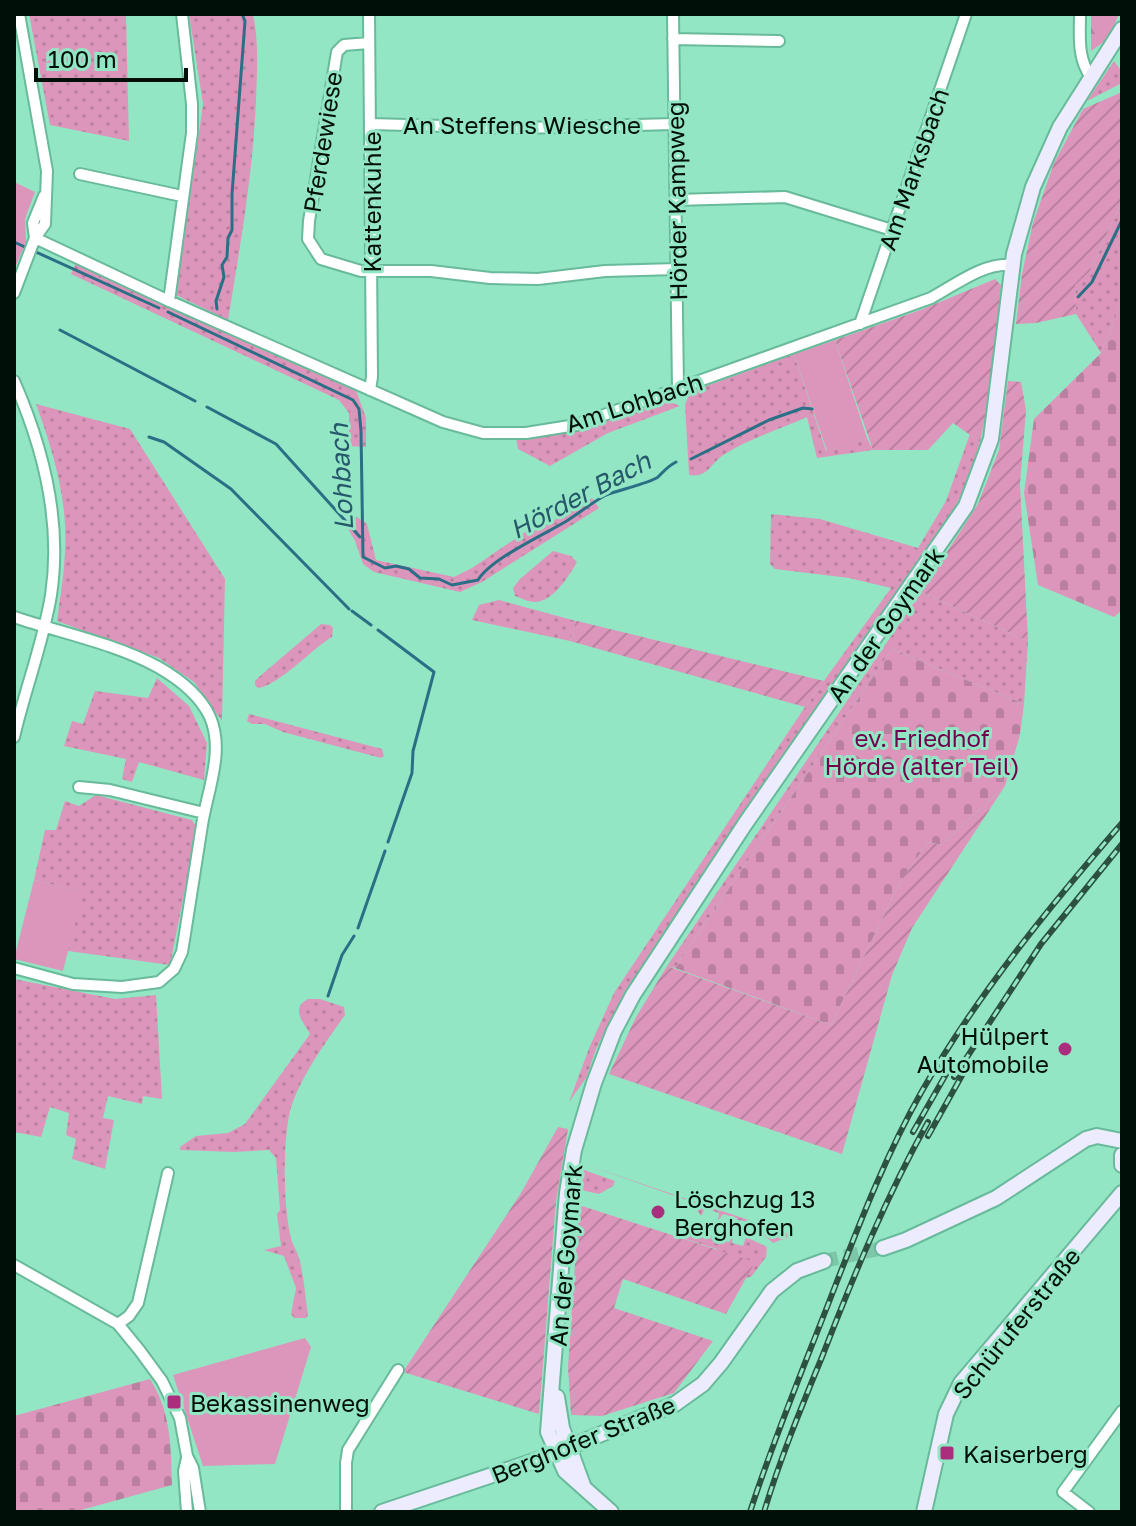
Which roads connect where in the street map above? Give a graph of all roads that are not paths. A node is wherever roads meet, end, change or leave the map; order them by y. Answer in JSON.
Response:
{"nodes":[{"id":1,"x":19,"y":14,"type":"edge"},
{"id":2,"x":182,"y":14,"type":"edge"},
{"id":3,"x":369,"y":14,"type":"edge"},
{"id":4,"x":673,"y":14,"type":"edge"},
{"id":5,"x":966,"y":14,"type":"edge"},
{"id":6,"x":1080,"y":14,"type":"edge"},
{"id":7,"x":1122,"y":29,"type":"edge"},
{"id":8,"x":673,"y":39,"type":"junction"},
{"id":9,"x":779,"y":41,"type":"dead end"},
{"id":10,"x":369,"y":43,"type":"junction"},
{"id":11,"x":1091,"y":77,"type":"junction"},
{"id":12,"x":370,"y":124,"type":"junction"},
{"id":13,"x":674,"y":124,"type":"junction"},
{"id":14,"x":80,"y":174,"type":"dead end"},
{"id":15,"x":182,"y":196,"type":"junction"},
{"id":16,"x":675,"y":200,"type":"junction"},
{"id":17,"x":892,"y":230,"type":"junction"},
{"id":18,"x":32,"y":247,"type":"junction"},
{"id":19,"x":1012,"y":265,"type":"junction"},
{"id":20,"x":677,"y":269,"type":"junction"},
{"id":21,"x":371,"y":270,"type":"junction"},
{"id":22,"x":15,"y":288,"type":"edge"},
{"id":23,"x":169,"y":301,"type":"junction"},
{"id":24,"x":860,"y":324,"type":"junction"},
{"id":25,"x":14,"y":381,"type":"edge"},
{"id":26,"x":678,"y":389,"type":"junction"},
{"id":27,"x":370,"y":390,"type":"junction"},
{"id":28,"x":14,"y":617,"type":"edge"},
{"id":29,"x":44,"y":627,"type":"junction"},
{"id":30,"x":14,"y":737,"type":"edge"},
{"id":31,"x":79,"y":787,"type":"dead end"},
{"id":32,"x":204,"y":813,"type":"junction"},
{"id":33,"x":14,"y":968,"type":"edge"},
{"id":34,"x":1122,"y":1141,"type":"edge"},
{"id":35,"x":1122,"y":1155,"type":"edge"},
{"id":36,"x":1122,"y":1165,"type":"edge"},
{"id":37,"x":168,"y":1173,"type":"dead end"},
{"id":38,"x":1122,"y":1193,"type":"edge"},
{"id":39,"x":883,"y":1248,"type":"tunnel mouth"},
{"id":40,"x":824,"y":1261,"type":"tunnel mouth"},
{"id":41,"x":14,"y":1265,"type":"edge"},
{"id":42,"x":118,"y":1324,"type":"junction"},
{"id":43,"x":398,"y":1370,"type":"dead end"},
{"id":44,"x":554,"y":1379,"type":"junction"},
{"id":45,"x":1122,"y":1411,"type":"edge"},
{"id":46,"x":548,"y":1432,"type":"junction"},
{"id":47,"x":563,"y":1450,"type":"junction"},
{"id":48,"x":187,"y":1456,"type":"junction"},
{"id":49,"x":527,"y":1464,"type":"junction"},
{"id":50,"x":187,"y":1512,"type":"edge"},
{"id":51,"x":200,"y":1512,"type":"edge"},
{"id":52,"x":346,"y":1512,"type":"edge"},
{"id":53,"x":382,"y":1512,"type":"edge"},
{"id":54,"x":611,"y":1512,"type":"edge"},
{"id":55,"x":924,"y":1512,"type":"edge"},
{"id":56,"x":1089,"y":1512,"type":"edge"}],
"edges":[{"from":1,"to":18,"type":"street"},
{"from":2,"to":15,"type":"street"},
{"from":3,"to":10,"type":"street","name":"Kattenkuhle"},
{"from":4,"to":8,"type":"street","name":"Hörder Kampweg"},
{"from":5,"to":17,"type":"street","name":"Am Marksbach"},
{"from":6,"to":11,"type":"street"},
{"from":7,"to":11,"type":"main road","name":"An der Goymark"},
{"from":8,"to":9,"type":"street"},
{"from":8,"to":13,"type":"street","name":"Hörder Kampweg"},
{"from":10,"to":12,"type":"street","name":"Kattenkuhle"},
{"from":10,"to":21,"type":"street","name":"Pferdewiese"},
{"from":11,"to":19,"type":"main road","name":"An der Goymark"},
{"from":12,"to":13,"type":"street","name":"An Steffens Wiesche"},
{"from":12,"to":21,"type":"street","name":"Kattenkuhle"},
{"from":13,"to":16,"type":"street","name":"Hörder Kampweg"},
{"from":14,"to":15,"type":"street"},
{"from":15,"to":23,"type":"street"},
{"from":16,"to":17,"type":"street"},
{"from":16,"to":20,"type":"street","name":"Hörder Kampweg"},
{"from":17,"to":24,"type":"street","name":"Am Marksbach"},
{"from":18,"to":22,"type":"street"},
{"from":18,"to":23,"type":"street","name":"Am Lohbach"},
{"from":19,"to":24,"type":"street","name":"Am Lohbach"},
{"from":19,"to":44,"type":"main road","name":"An der Goymark"},
{"from":20,"to":21,"type":"street"},
{"from":20,"to":26,"type":"street","name":"Hörder Kampweg"},
{"from":21,"to":27,"type":"street","name":"Kattenkuhle"},
{"from":23,"to":27,"type":"street","name":"Am Lohbach"},
{"from":24,"to":26,"type":"street","name":"Am Lohbach"},
{"from":25,"to":29,"type":"street"},
{"from":26,"to":27,"type":"street","name":"Am Lohbach"},
{"from":28,"to":29,"type":"street"},
{"from":29,"to":30,"type":"street"},
{"from":29,"to":32,"type":"street"},
{"from":31,"to":32,"type":"street"},
{"from":32,"to":33,"type":"street"},
{"from":34,"to":39,"type":"main road"},
{"from":35,"to":36,"type":"main road"},
{"from":37,"to":42,"type":"street"},
{"from":38,"to":55,"type":"main road","name":"Schüruferstraße"},
{"from":40,"to":47,"type":"main road","name":"Berghofer Straße"},
{"from":41,"to":42,"type":"street"},
{"from":42,"to":48,"type":"street"},
{"from":43,"to":52,"type":"street"},
{"from":44,"to":46,"type":"main road","name":"An der Goymark"},
{"from":44,"to":47,"type":"main road","name":"An der Goymark"},
{"from":45,"to":56,"type":"street"},
{"from":46,"to":47,"type":"main road","name":"An der Goymark"},
{"from":46,"to":49,"type":"main road"},
{"from":47,"to":49,"type":"main road","name":"Berghofer Straße"},
{"from":47,"to":54,"type":"main road","name":"An der Goymark"},
{"from":48,"to":50,"type":"street"},
{"from":48,"to":51,"type":"street"},
{"from":49,"to":53,"type":"main road","name":"Berghofer Straße"}]}
